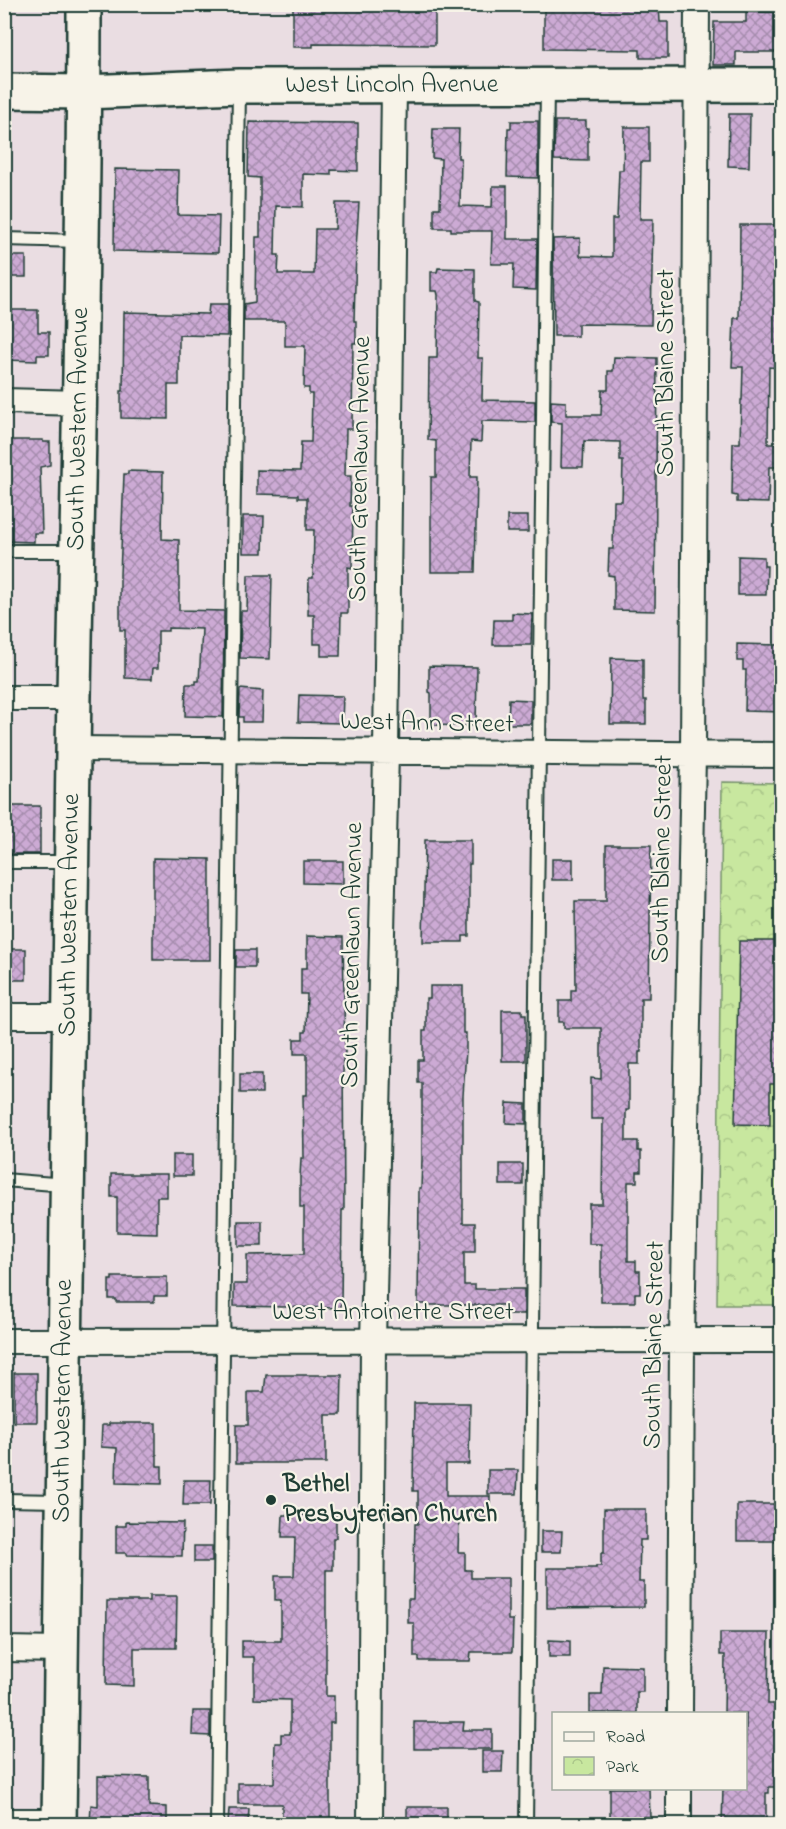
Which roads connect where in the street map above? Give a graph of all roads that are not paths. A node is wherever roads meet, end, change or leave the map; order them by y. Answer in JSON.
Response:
{"nodes":[{"id":1,"x":84,"y":4,"type":"edge"},
{"id":2,"x":697,"y":4,"type":"edge"},
{"id":3,"x":698,"y":85,"type":"junction"},
{"id":4,"x":782,"y":85,"type":"edge"},
{"id":5,"x":239,"y":86,"type":"junction"},
{"id":6,"x":394,"y":86,"type":"junction"},
{"id":7,"x":547,"y":86,"type":"junction"},
{"id":8,"x":4,"y":91,"type":"edge"},
{"id":9,"x":84,"y":92,"type":"junction"},
{"id":10,"x":4,"y":239,"type":"edge"},
{"id":11,"x":82,"y":241,"type":"junction"},
{"id":12,"x":4,"y":401,"type":"edge"},
{"id":13,"x":81,"y":403,"type":"junction"},
{"id":14,"x":4,"y":551,"type":"edge"},
{"id":15,"x":78,"y":551,"type":"junction"},
{"id":16,"x":4,"y":698,"type":"edge"},
{"id":17,"x":75,"y":698,"type":"junction"},
{"id":18,"x":73,"y":749,"type":"junction"},
{"id":19,"x":230,"y":750,"type":"junction"},
{"id":20,"x":386,"y":751,"type":"junction"},
{"id":21,"x":539,"y":753,"type":"junction"},
{"id":22,"x":693,"y":755,"type":"junction"},
{"id":23,"x":782,"y":755,"type":"edge"},
{"id":24,"x":4,"y":862,"type":"edge"},
{"id":25,"x":71,"y":862,"type":"junction"},
{"id":26,"x":4,"y":1016,"type":"edge"},
{"id":27,"x":69,"y":1016,"type":"junction"},
{"id":28,"x":4,"y":1179,"type":"edge"},
{"id":29,"x":66,"y":1185,"type":"junction"},
{"id":30,"x":682,"y":1340,"type":"junction"},
{"id":31,"x":782,"y":1340,"type":"edge"},
{"id":32,"x":4,"y":1341,"type":"edge"},
{"id":33,"x":373,"y":1341,"type":"junction"},
{"id":34,"x":532,"y":1341,"type":"junction"},
{"id":35,"x":63,"y":1342,"type":"junction"},
{"id":36,"x":223,"y":1342,"type":"junction"},
{"id":37,"x":4,"y":1500,"type":"edge"},
{"id":38,"x":62,"y":1501,"type":"junction"},
{"id":39,"x":4,"y":1649,"type":"edge"},
{"id":40,"x":61,"y":1650,"type":"junction"},
{"id":41,"x":680,"y":1712,"type":"edge"},
{"id":42,"x":679,"y":1790,"type":"edge"},
{"id":43,"x":4,"y":1815,"type":"edge"},
{"id":44,"x":59,"y":1820,"type":"edge"},
{"id":45,"x":217,"y":1824,"type":"edge"},
{"id":46,"x":370,"y":1824,"type":"edge"},
{"id":47,"x":526,"y":1824,"type":"edge"},
{"id":48,"x":679,"y":1824,"type":"edge"}],
"edges":[{"from":1,"to":9,"type":"main road","name":"South Western Avenue"},
{"from":2,"to":3,"type":"street","name":"South Blaine Street"},
{"from":3,"to":4,"type":"main road","name":"West Lincoln Avenue"},
{"from":3,"to":7,"type":"main road","name":"West Lincoln Avenue"},
{"from":3,"to":22,"type":"street","name":"South Blaine Street"},
{"from":5,"to":6,"type":"main road","name":"West Lincoln Avenue"},
{"from":5,"to":9,"type":"main road","name":"West Lincoln Avenue"},
{"from":5,"to":19,"type":"lane"},
{"from":6,"to":7,"type":"main road","name":"West Lincoln Avenue"},
{"from":6,"to":20,"type":"street","name":"South Greenlawn Avenue"},
{"from":7,"to":21,"type":"lane"},
{"from":8,"to":9,"type":"main road","name":"West Lincoln Avenue"},
{"from":9,"to":11,"type":"main road","name":"South Western Avenue"},
{"from":10,"to":11,"type":"lane"},
{"from":11,"to":13,"type":"main road","name":"South Western Avenue"},
{"from":12,"to":13,"type":"street"},
{"from":13,"to":15,"type":"main road","name":"South Western Avenue"},
{"from":14,"to":15,"type":"lane"},
{"from":15,"to":17,"type":"main road","name":"South Western Avenue"},
{"from":16,"to":17,"type":"street"},
{"from":17,"to":18,"type":"main road","name":"South Western Avenue"},
{"from":18,"to":19,"type":"street","name":"West Ann Street"},
{"from":18,"to":25,"type":"main road","name":"South Western Avenue"},
{"from":19,"to":20,"type":"street","name":"West Ann Street"},
{"from":19,"to":36,"type":"lane"},
{"from":20,"to":21,"type":"street","name":"West Ann Street"},
{"from":20,"to":33,"type":"street","name":"South Greenlawn Avenue"},
{"from":21,"to":22,"type":"street","name":"West Ann Street"},
{"from":21,"to":34,"type":"lane"},
{"from":22,"to":23,"type":"street","name":"West Ann Street"},
{"from":22,"to":30,"type":"street","name":"South Blaine Street"},
{"from":24,"to":25,"type":"lane"},
{"from":25,"to":27,"type":"main road","name":"South Western Avenue"},
{"from":26,"to":27,"type":"street"},
{"from":27,"to":29,"type":"main road","name":"South Western Avenue"},
{"from":28,"to":29,"type":"lane"},
{"from":29,"to":35,"type":"main road","name":"South Western Avenue"},
{"from":30,"to":31,"type":"street","name":"West Antoinette Street"},
{"from":30,"to":34,"type":"street","name":"West Antoinette Street"},
{"from":30,"to":41,"type":"street","name":"South Blaine Street"},
{"from":32,"to":35,"type":"street","name":"West Antoinette Street"},
{"from":33,"to":34,"type":"street","name":"West Antoinette Street"},
{"from":33,"to":36,"type":"street","name":"West Antoinette Street"},
{"from":33,"to":46,"type":"street","name":"South Greenlawn Avenue"},
{"from":34,"to":47,"type":"lane"},
{"from":35,"to":36,"type":"street","name":"West Antoinette Street"},
{"from":35,"to":38,"type":"main road","name":"South Western Avenue"},
{"from":36,"to":45,"type":"lane"},
{"from":37,"to":38,"type":"lane"},
{"from":38,"to":40,"type":"main road","name":"South Western Avenue"},
{"from":39,"to":40,"type":"street"},
{"from":40,"to":44,"type":"main road","name":"South Western Avenue"},
{"from":42,"to":48,"type":"street"},
{"from":43,"to":44,"type":"lane"}]}
